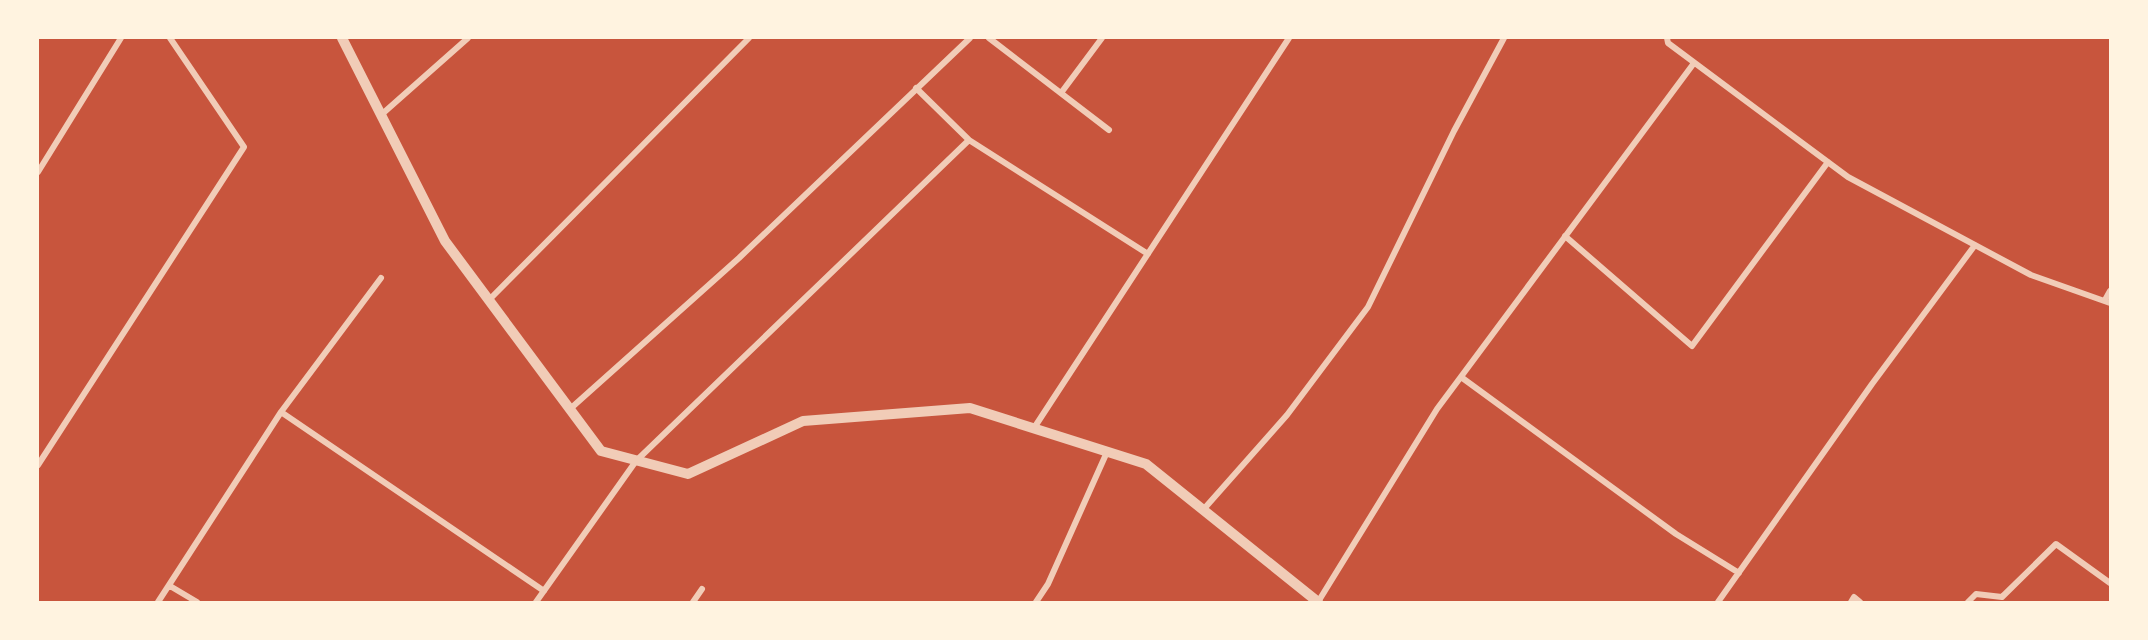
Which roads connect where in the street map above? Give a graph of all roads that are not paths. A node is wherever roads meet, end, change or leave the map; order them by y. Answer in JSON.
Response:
{"nodes":[{"id":1,"x":121,"y":38,"type":"edge"},
{"id":2,"x":170,"y":38,"type":"edge"},
{"id":3,"x":342,"y":38,"type":"edge"},
{"id":4,"x":468,"y":38,"type":"edge"},
{"id":5,"x":749,"y":38,"type":"edge"},
{"id":6,"x":970,"y":38,"type":"edge"},
{"id":7,"x":989,"y":38,"type":"edge"},
{"id":8,"x":1102,"y":38,"type":"edge"},
{"id":9,"x":1289,"y":38,"type":"edge"},
{"id":10,"x":1504,"y":38,"type":"edge"},
{"id":11,"x":1666,"y":38,"type":"edge"},
{"id":12,"x":1694,"y":63,"type":"junction"},
{"id":13,"x":916,"y":88,"type":"junction"},
{"id":14,"x":1061,"y":93,"type":"junction"},
{"id":15,"x":381,"y":115,"type":"junction"},
{"id":16,"x":1108,"y":130,"type":"dead end"},
{"id":17,"x":969,"y":140,"type":"junction"},
{"id":18,"x":1828,"y":162,"type":"junction"},
{"id":19,"x":38,"y":172,"type":"edge"},
{"id":20,"x":1565,"y":236,"type":"junction"},
{"id":21,"x":1975,"y":245,"type":"junction"},
{"id":22,"x":1148,"y":254,"type":"junction"},
{"id":23,"x":381,"y":278,"type":"dead end"},
{"id":24,"x":2110,"y":291,"type":"edge"},
{"id":25,"x":489,"y":300,"type":"junction"},
{"id":26,"x":2108,"y":302,"type":"edge"},
{"id":27,"x":1461,"y":377,"type":"junction"},
{"id":28,"x":570,"y":409,"type":"junction"},
{"id":29,"x":281,"y":412,"type":"junction"},
{"id":30,"x":1034,"y":428,"type":"junction"},
{"id":31,"x":1107,"y":452,"type":"junction"},
{"id":32,"x":636,"y":461,"type":"junction"},
{"id":33,"x":38,"y":465,"type":"edge"},
{"id":34,"x":1203,"y":510,"type":"junction"},
{"id":35,"x":1739,"y":573,"type":"junction"},
{"id":36,"x":2110,"y":583,"type":"edge"},
{"id":37,"x":170,"y":586,"type":"junction"},
{"id":38,"x":702,"y":589,"type":"dead end"},
{"id":39,"x":544,"y":591,"type":"junction"},
{"id":40,"x":1318,"y":602,"type":"edge"},
{"id":41,"x":158,"y":603,"type":"edge"},
{"id":42,"x":197,"y":603,"type":"edge"},
{"id":43,"x":536,"y":603,"type":"edge"},
{"id":44,"x":693,"y":603,"type":"edge"},
{"id":45,"x":1036,"y":603,"type":"edge"},
{"id":46,"x":1718,"y":603,"type":"edge"},
{"id":47,"x":1851,"y":603,"type":"edge"},
{"id":48,"x":1860,"y":603,"type":"edge"},
{"id":49,"x":1968,"y":603,"type":"edge"}],
"edges":[{"from":1,"to":19,"type":"street"},
{"from":2,"to":33,"type":"street"},
{"from":3,"to":15,"type":"street"},
{"from":4,"to":15,"type":"street"},
{"from":5,"to":25,"type":"street"},
{"from":6,"to":13,"type":"street"},
{"from":7,"to":14,"type":"street"},
{"from":8,"to":14,"type":"street"},
{"from":9,"to":22,"type":"street"},
{"from":10,"to":34,"type":"street"},
{"from":11,"to":12,"type":"street"},
{"from":12,"to":18,"type":"street"},
{"from":12,"to":20,"type":"street"},
{"from":13,"to":17,"type":"street"},
{"from":13,"to":28,"type":"street"},
{"from":14,"to":16,"type":"street"},
{"from":15,"to":25,"type":"street"},
{"from":17,"to":22,"type":"street"},
{"from":17,"to":32,"type":"street"},
{"from":18,"to":20,"type":"street"},
{"from":18,"to":21,"type":"street"},
{"from":20,"to":27,"type":"street"},
{"from":21,"to":26,"type":"street"},
{"from":21,"to":35,"type":"street"},
{"from":22,"to":30,"type":"street"},
{"from":23,"to":29,"type":"street"},
{"from":24,"to":26,"type":"street"},
{"from":25,"to":28,"type":"street"},
{"from":27,"to":35,"type":"street"},
{"from":27,"to":40,"type":"street"},
{"from":28,"to":32,"type":"street"},
{"from":29,"to":37,"type":"street"},
{"from":29,"to":39,"type":"street"},
{"from":30,"to":31,"type":"street"},
{"from":30,"to":32,"type":"street"},
{"from":31,"to":34,"type":"street"},
{"from":31,"to":45,"type":"street"},
{"from":32,"to":39,"type":"street"},
{"from":34,"to":40,"type":"street"},
{"from":35,"to":46,"type":"street"},
{"from":36,"to":49,"type":"street"},
{"from":37,"to":41,"type":"street"},
{"from":37,"to":42,"type":"street"},
{"from":38,"to":44,"type":"street"},
{"from":39,"to":43,"type":"street"},
{"from":47,"to":48,"type":"street"}]}
